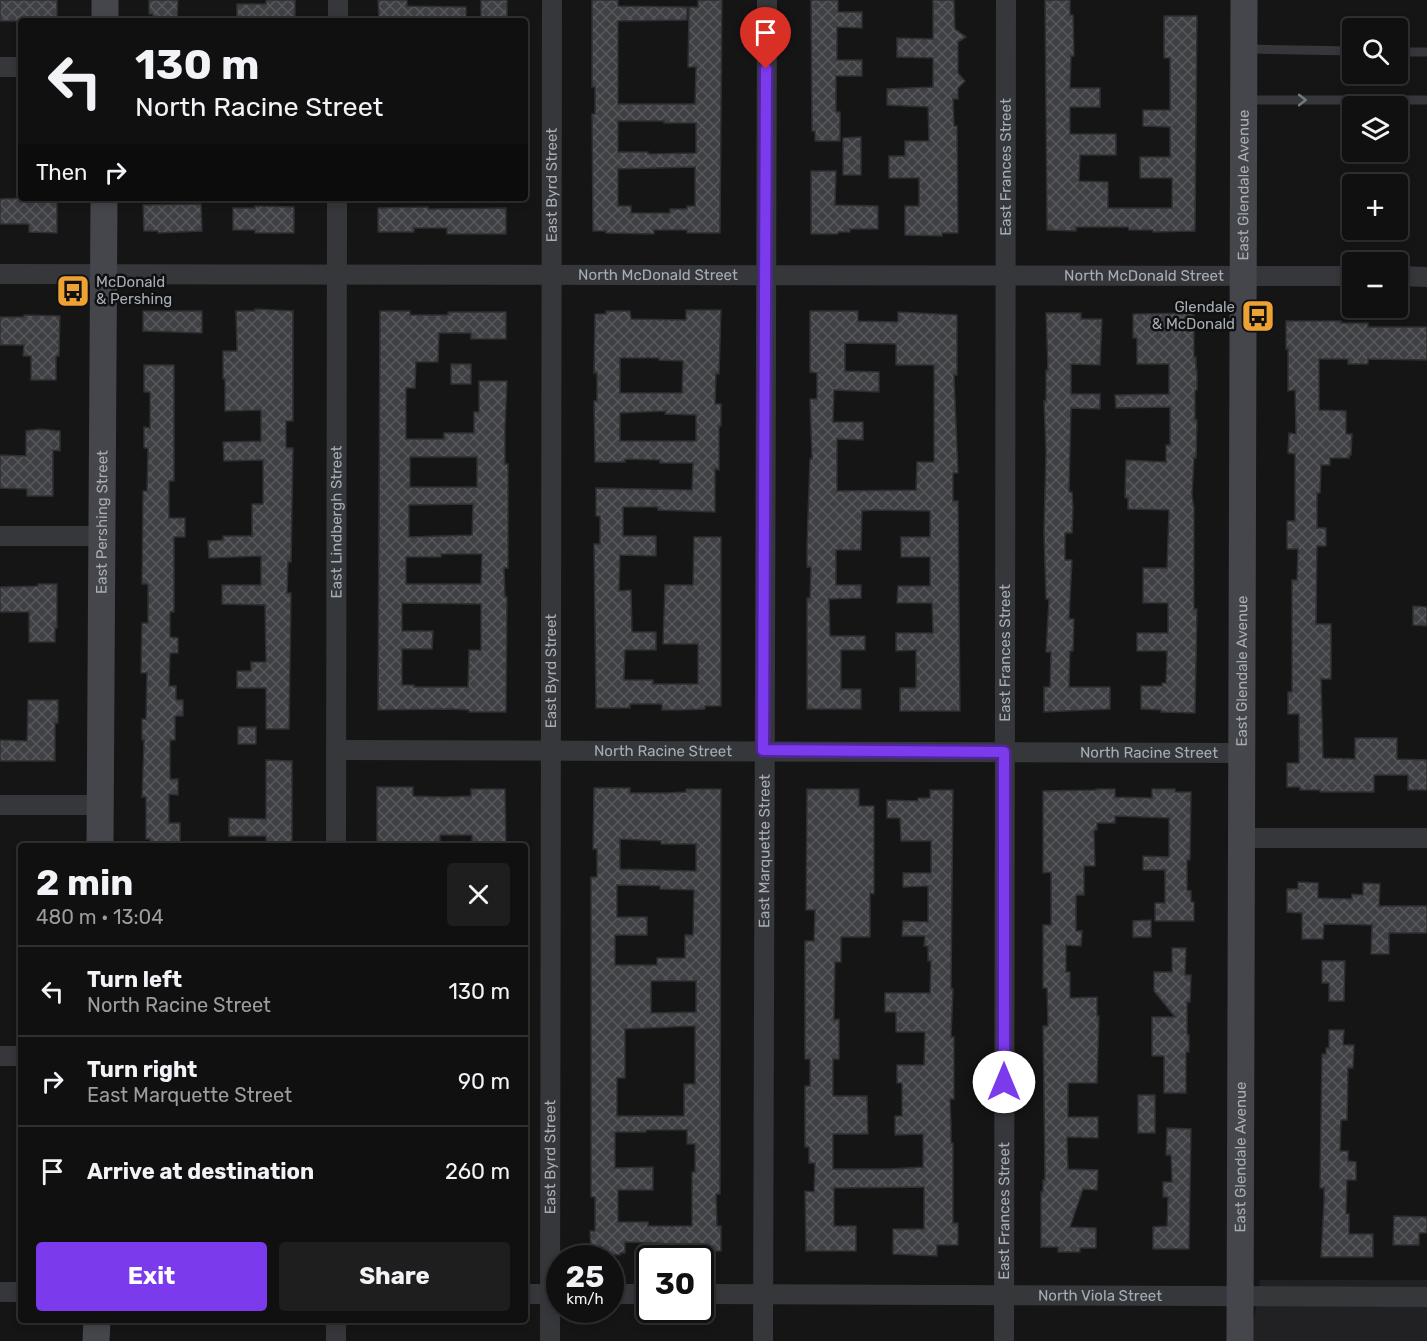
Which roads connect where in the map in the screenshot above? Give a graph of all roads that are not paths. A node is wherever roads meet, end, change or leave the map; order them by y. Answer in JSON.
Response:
{"nodes":[{"id":1,"x":105,"y":0,"type":"edge"},
{"id":2,"x":338,"y":0,"type":"edge"},
{"id":3,"x":552,"y":0,"type":"edge"},
{"id":4,"x":767,"y":0,"type":"edge"},
{"id":5,"x":1006,"y":0,"type":"edge"},
{"id":6,"x":1244,"y":0,"type":"edge"},
{"id":7,"x":105,"y":18,"type":"edge"},
{"id":8,"x":338,"y":18,"type":"edge"},
{"id":9,"x":1244,"y":49,"type":"junction"},
{"id":10,"x":1342,"y":51,"type":"edge"},
{"id":11,"x":1408,"y":52,"type":"edge"},
{"id":12,"x":1427,"y":52,"type":"edge"},
{"id":13,"x":0,"y":67,"type":"edge"},
{"id":14,"x":18,"y":67,"type":"edge"},
{"id":15,"x":1244,"y":100,"type":"junction"},
{"id":16,"x":1427,"y":100,"type":"edge"},
{"id":17,"x":104,"y":201,"type":"edge"},
{"id":18,"x":337,"y":201,"type":"edge"},
{"id":19,"x":0,"y":274,"type":"edge"},
{"id":20,"x":103,"y":274,"type":"junction"},
{"id":21,"x":336,"y":275,"type":"junction"},
{"id":22,"x":551,"y":275,"type":"junction"},
{"id":23,"x":765,"y":276,"type":"junction"},
{"id":24,"x":1005,"y":276,"type":"junction"},
{"id":25,"x":1244,"y":276,"type":"junction"},
{"id":26,"x":1342,"y":276,"type":"edge"},
{"id":27,"x":1408,"y":276,"type":"edge"},
{"id":28,"x":1427,"y":276,"type":"edge"},
{"id":29,"x":0,"y":536,"type":"edge"},
{"id":30,"x":101,"y":536,"type":"junction"},
{"id":31,"x":336,"y":750,"type":"junction"},
{"id":32,"x":551,"y":750,"type":"junction"},
{"id":33,"x":763,"y":750,"type":"junction"},
{"id":34,"x":1004,"y":752,"type":"junction"},
{"id":35,"x":1241,"y":753,"type":"junction"},
{"id":36,"x":0,"y":805,"type":"edge"},
{"id":37,"x":100,"y":805,"type":"junction"},
{"id":38,"x":1242,"y":838,"type":"junction"},
{"id":39,"x":1427,"y":838,"type":"edge"},
{"id":40,"x":100,"y":843,"type":"edge"},
{"id":41,"x":336,"y":843,"type":"edge"},
{"id":42,"x":0,"y":1056,"type":"edge"},
{"id":43,"x":18,"y":1056,"type":"edge"},
{"id":44,"x":555,"y":1245,"type":"edge"},
{"id":45,"x":0,"y":1292,"type":"edge"},
{"id":46,"x":18,"y":1292,"type":"edge"},
{"id":47,"x":528,"y":1294,"type":"edge"},
{"id":48,"x":546,"y":1294,"type":"edge"},
{"id":49,"x":714,"y":1294,"type":"edge"},
{"id":50,"x":763,"y":1294,"type":"junction"},
{"id":51,"x":1004,"y":1295,"type":"junction"},
{"id":52,"x":1240,"y":1295,"type":"junction"},
{"id":53,"x":1427,"y":1297,"type":"edge"},
{"id":54,"x":97,"y":1323,"type":"edge"},
{"id":55,"x":336,"y":1323,"type":"edge"},
{"id":56,"x":552,"y":1323,"type":"edge"},
{"id":57,"x":96,"y":1341,"type":"edge"},
{"id":58,"x":336,"y":1341,"type":"edge"},
{"id":59,"x":550,"y":1341,"type":"edge"},
{"id":60,"x":763,"y":1341,"type":"edge"},
{"id":61,"x":1004,"y":1341,"type":"edge"},
{"id":62,"x":1240,"y":1341,"type":"edge"}],
"edges":[{"from":1,"to":7,"type":"street"},
{"from":2,"to":8,"type":"street"},
{"from":3,"to":22,"type":"street","name":"East Byrd Street"},
{"from":4,"to":23,"type":"street","name":"East Marquette Street"},
{"from":5,"to":24,"type":"street","name":"East Frances Street"},
{"from":6,"to":9,"type":"street","name":"East Glendale Avenue"},
{"from":9,"to":10,"type":"lane"},
{"from":9,"to":15,"type":"street","name":"East Glendale Avenue"},
{"from":11,"to":12,"type":"lane"},
{"from":13,"to":14,"type":"street"},
{"from":15,"to":16,"type":"lane","one_way":true},
{"from":15,"to":25,"type":"street","name":"East Glendale Avenue"},
{"from":17,"to":20,"type":"street","name":"East Pershing Street"},
{"from":18,"to":21,"type":"street","name":"East Lindbergh Street"},
{"from":19,"to":20,"type":"street","name":"North McDonald Street"},
{"from":20,"to":21,"type":"street","name":"North McDonald Street"},
{"from":20,"to":30,"type":"street","name":"East Pershing Street"},
{"from":21,"to":22,"type":"street","name":"North McDonald Street"},
{"from":21,"to":31,"type":"street","name":"East Lindbergh Street"},
{"from":22,"to":23,"type":"street","name":"North McDonald Street"},
{"from":22,"to":32,"type":"street","name":"East Byrd Street"},
{"from":23,"to":24,"type":"street","name":"North McDonald Street"},
{"from":23,"to":33,"type":"street","name":"East Marquette Street"},
{"from":24,"to":25,"type":"street","name":"North McDonald Street"},
{"from":24,"to":34,"type":"street","name":"East Frances Street"},
{"from":25,"to":26,"type":"street","name":"North McDonald Street"},
{"from":25,"to":35,"type":"street","name":"East Glendale Avenue"},
{"from":27,"to":28,"type":"street"},
{"from":29,"to":30,"type":"street"},
{"from":30,"to":37,"type":"street","name":"East Pershing Street"},
{"from":31,"to":32,"type":"street","name":"North Racine Street"},
{"from":31,"to":41,"type":"street","name":"East Lindbergh Street"},
{"from":32,"to":33,"type":"street","name":"North Racine Street"},
{"from":32,"to":44,"type":"street","name":"East Byrd Street"},
{"from":33,"to":34,"type":"street","name":"North Racine Street"},
{"from":33,"to":50,"type":"street","name":"East Marquette Street"},
{"from":34,"to":35,"type":"street","name":"North Racine Street"},
{"from":34,"to":51,"type":"street","name":"East Frances Street"},
{"from":35,"to":38,"type":"street","name":"East Glendale Avenue"},
{"from":36,"to":37,"type":"street"},
{"from":37,"to":40,"type":"street","name":"East Pershing Street"},
{"from":38,"to":39,"type":"street"},
{"from":38,"to":52,"type":"street","name":"East Glendale Avenue"},
{"from":42,"to":43,"type":"street"},
{"from":45,"to":46,"type":"street"},
{"from":47,"to":48,"type":"street"},
{"from":49,"to":50,"type":"street","name":"North Viola Street"},
{"from":50,"to":51,"type":"street","name":"North Viola Street"},
{"from":50,"to":60,"type":"street","name":"East Marquette Street"},
{"from":51,"to":52,"type":"street","name":"North Viola Street"},
{"from":51,"to":61,"type":"street","name":"East Frances Street"},
{"from":52,"to":53,"type":"street","name":"North Viola Street"},
{"from":52,"to":62,"type":"street","name":"East Glendale Avenue"},
{"from":54,"to":57,"type":"street"},
{"from":55,"to":58,"type":"street"},
{"from":56,"to":59,"type":"street","name":"East Byrd Street"}]}
